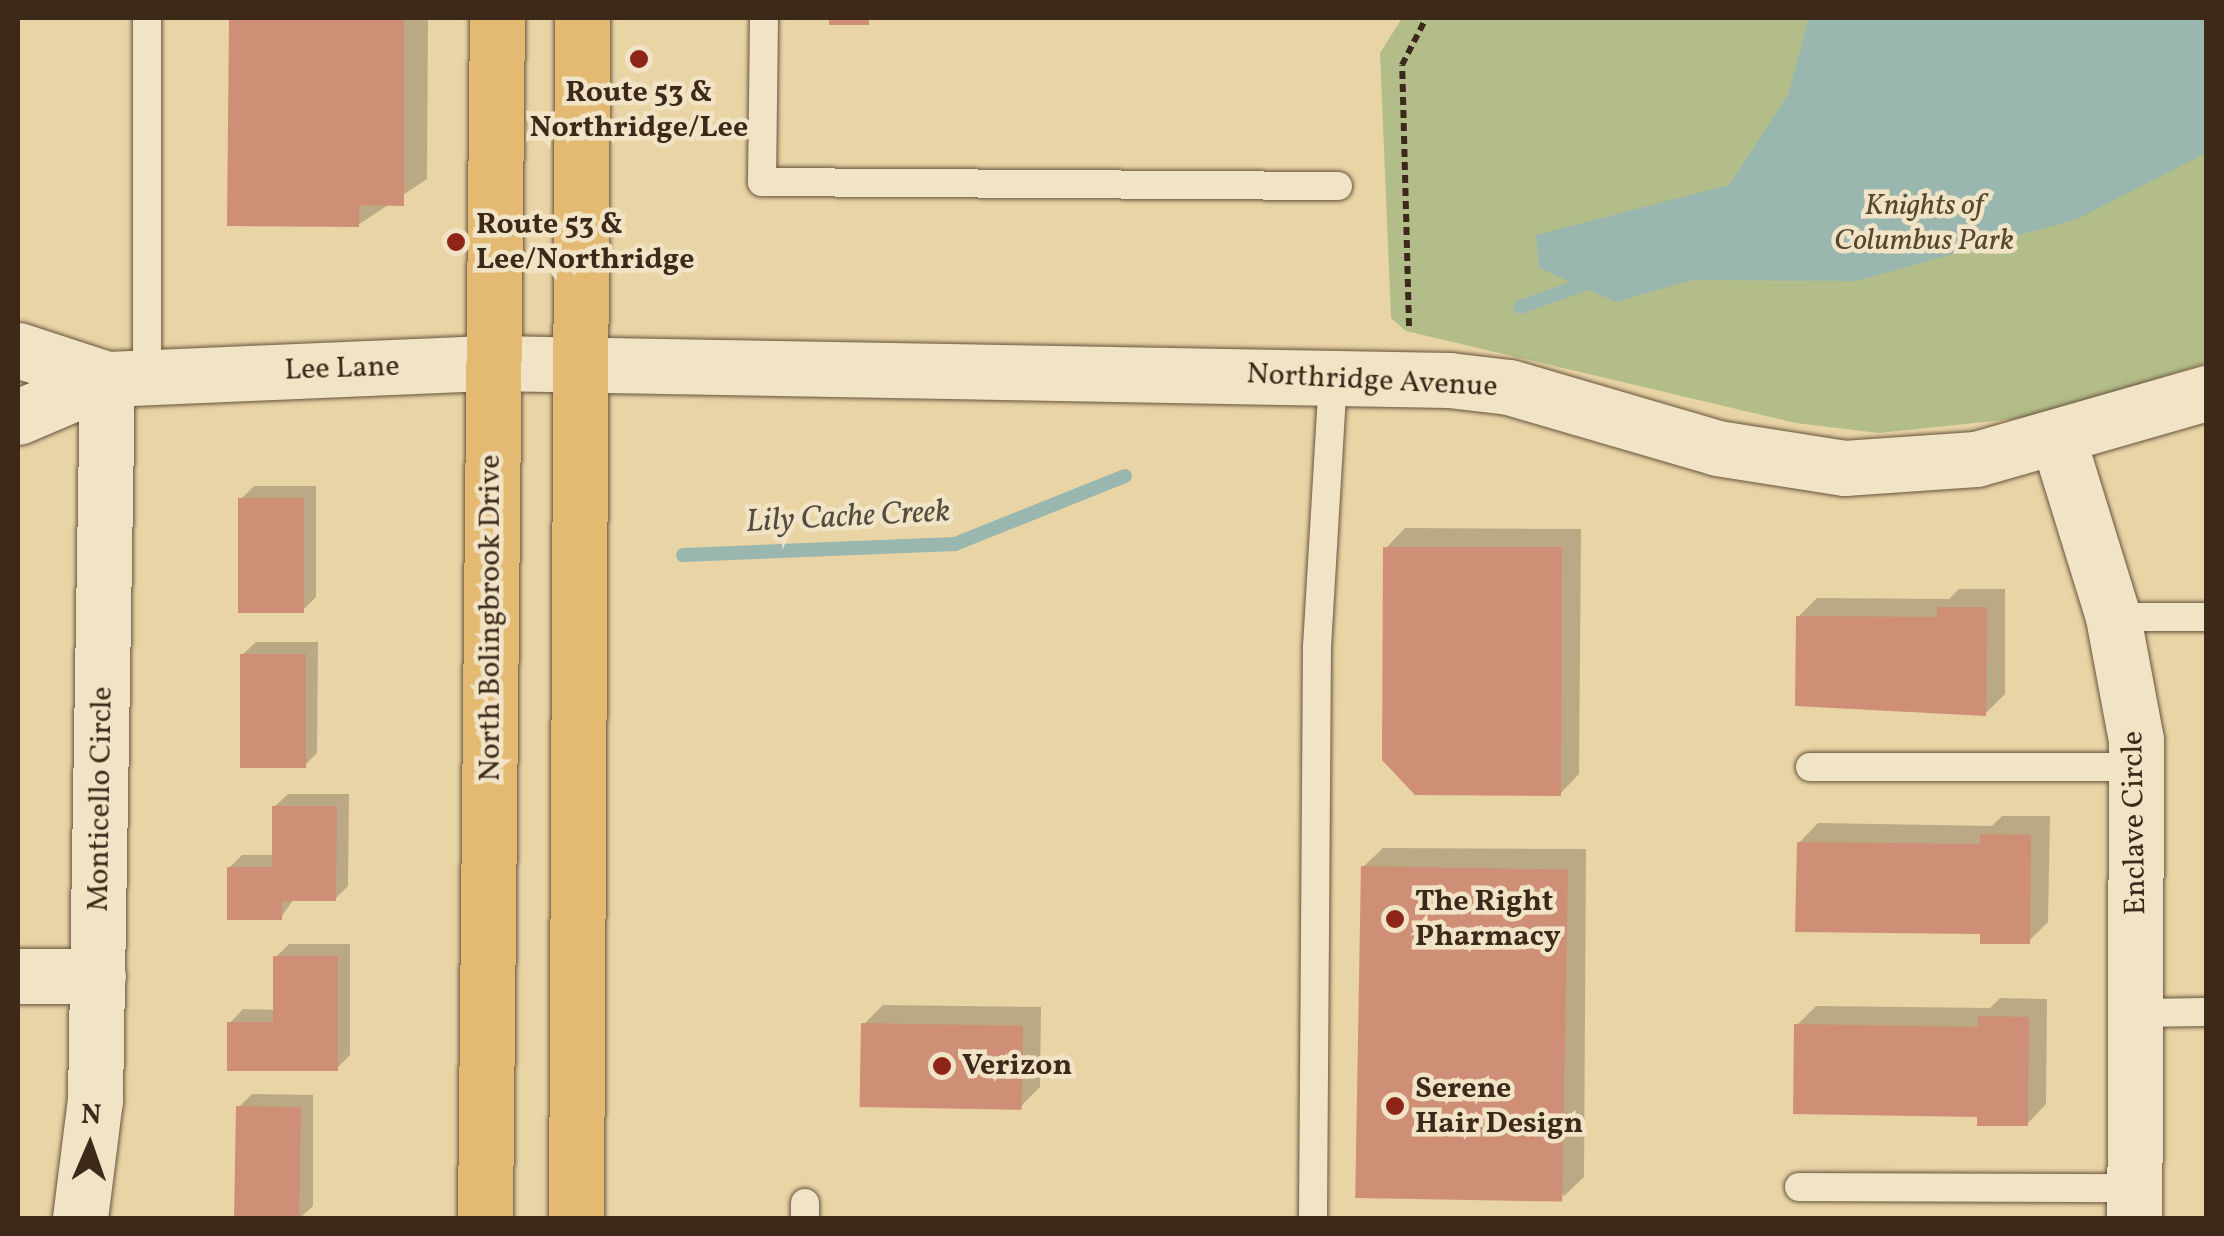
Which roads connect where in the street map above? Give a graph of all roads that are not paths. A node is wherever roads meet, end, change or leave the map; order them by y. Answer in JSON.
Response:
{"nodes":[{"id":1,"x":147,"y":18,"type":"edge"},
{"id":2,"x":497,"y":18,"type":"edge"},
{"id":3,"x":582,"y":18,"type":"edge"},
{"id":4,"x":764,"y":18,"type":"edge"},
{"id":5,"x":1338,"y":186,"type":"dead end"},
{"id":6,"x":18,"y":350,"type":"edge"},
{"id":7,"x":493,"y":363,"type":"junction"},
{"id":8,"x":578,"y":365,"type":"junction"},
{"id":9,"x":1333,"y":375,"type":"junction"},
{"id":10,"x":127,"y":378,"type":"junction"},
{"id":11,"x":2206,"y":393,"type":"edge"},
{"id":12,"x":18,"y":417,"type":"edge"},
{"id":13,"x":2058,"y":439,"type":"junction"},
{"id":14,"x":2113,"y":617,"type":"junction"},
{"id":15,"x":2206,"y":617,"type":"edge"},
{"id":16,"x":1810,"y":767,"type":"dead end"},
{"id":17,"x":2136,"y":768,"type":"junction"},
{"id":18,"x":18,"y":976,"type":"edge"},
{"id":19,"x":98,"y":976,"type":"junction"},
{"id":20,"x":2206,"y":1012,"type":"edge"},
{"id":21,"x":2135,"y":1013,"type":"junction"},
{"id":22,"x":1799,"y":1187,"type":"dead end"},
{"id":23,"x":2134,"y":1203,"type":"edge"},
{"id":24,"x":80,"y":1218,"type":"edge"},
{"id":25,"x":486,"y":1218,"type":"edge"},
{"id":26,"x":576,"y":1218,"type":"edge"},
{"id":27,"x":1313,"y":1218,"type":"edge"}],
"edges":[{"from":1,"to":10,"type":"lane"},
{"from":2,"to":7,"type":"main road","name":"North Bolingbrook Drive"},
{"from":3,"to":8,"type":"main road"},
{"from":4,"to":5,"type":"lane"},
{"from":6,"to":10,"type":"street","name":"Lee Lane"},
{"from":7,"to":8,"type":"street","name":"Lee Lane"},
{"from":7,"to":10,"type":"street","name":"Lee Lane"},
{"from":7,"to":25,"type":"main road","name":"North Bolingbrook Drive"},
{"from":8,"to":9,"type":"street","name":"Northridge Avenue"},
{"from":8,"to":26,"type":"main road"},
{"from":9,"to":13,"type":"street","name":"Northridge Avenue"},
{"from":9,"to":27,"type":"lane"},
{"from":10,"to":12,"type":"street","name":"Lee Lane"},
{"from":10,"to":19,"type":"street","name":"Monticello Circle"},
{"from":11,"to":13,"type":"street","name":"Northridge Avenue"},
{"from":13,"to":14,"type":"street","name":"Enclave Circle"},
{"from":14,"to":15,"type":"lane"},
{"from":14,"to":17,"type":"street","name":"Enclave Circle"},
{"from":16,"to":17,"type":"lane"},
{"from":17,"to":21,"type":"street","name":"Enclave Circle"},
{"from":18,"to":19,"type":"street"},
{"from":19,"to":24,"type":"street","name":"Monticello Circle"},
{"from":20,"to":21,"type":"lane"},
{"from":21,"to":23,"type":"street","name":"Enclave Circle"},
{"from":22,"to":23,"type":"lane"}]}
